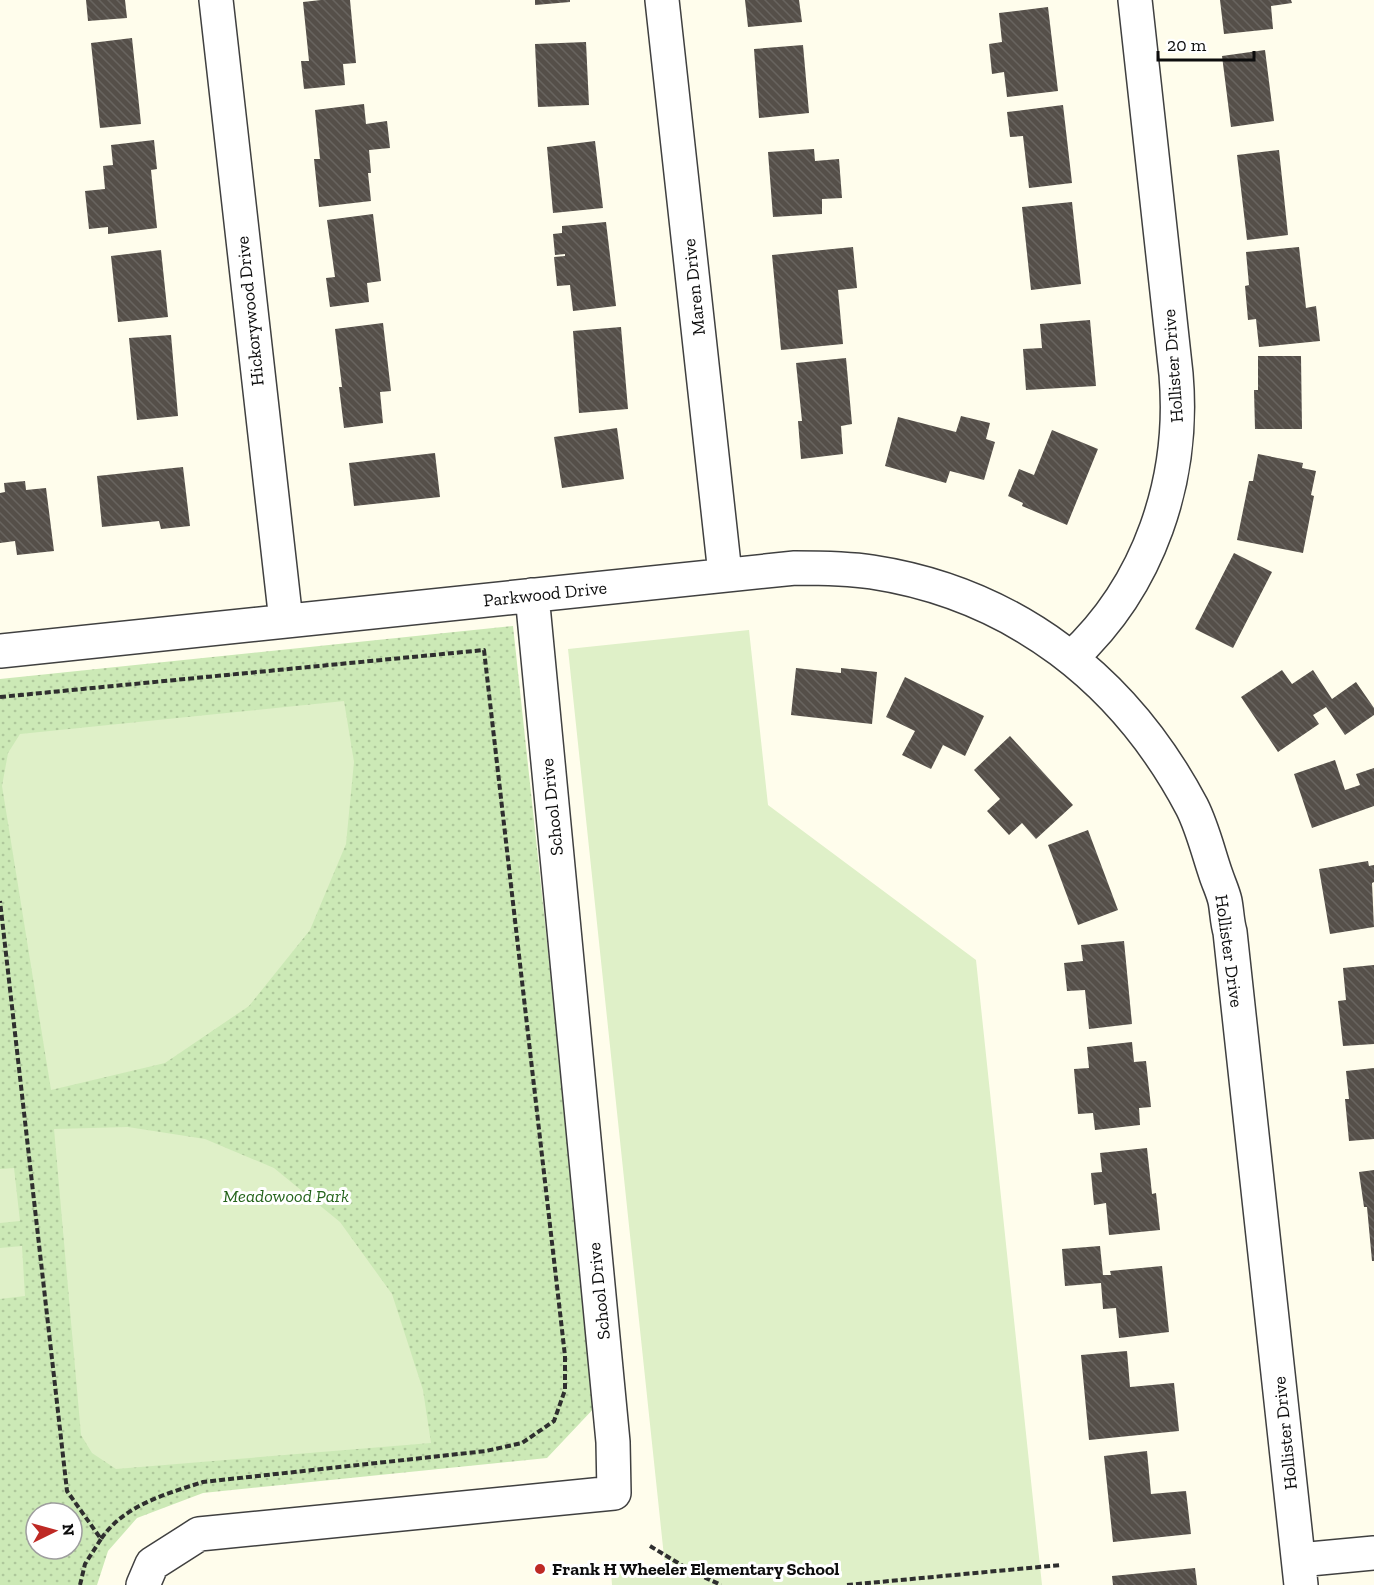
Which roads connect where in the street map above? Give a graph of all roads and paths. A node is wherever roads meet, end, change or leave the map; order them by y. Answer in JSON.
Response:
{"nodes":[{"id":1,"x":216,"y":0,"type":"edge"},
{"id":2,"x":662,"y":0,"type":"edge"},
{"id":3,"x":1136,"y":0,"type":"edge"},
{"id":4,"x":725,"y":574,"type":"junction"},
{"id":5,"x":532,"y":595,"type":"junction"},
{"id":6,"x":286,"y":621,"type":"junction"},
{"id":7,"x":0,"y":651,"type":"edge"},
{"id":8,"x":1071,"y":658,"type":"junction"},
{"id":9,"x":0,"y":697,"type":"edge"},
{"id":10,"x":0,"y":901,"type":"edge"},
{"id":11,"x":101,"y":1539,"type":"junction"},
{"id":12,"x":650,"y":1546,"type":"dead end"},
{"id":13,"x":1374,"y":1553,"type":"edge"},
{"id":14,"x":1061,"y":1565,"type":"dead end"},
{"id":15,"x":1300,"y":1573,"type":"edge"},
{"id":16,"x":80,"y":1585,"type":"edge"},
{"id":17,"x":142,"y":1585,"type":"edge"},
{"id":18,"x":721,"y":1585,"type":"edge"},
{"id":19,"x":847,"y":1585,"type":"edge"}],
"edges":[{"from":1,"to":6,"type":"street","name":"Hickorywood Drive"},
{"from":2,"to":4,"type":"street","name":"Maren Drive"},
{"from":3,"to":8,"type":"street","name":"Hollister Drive"},
{"from":4,"to":5,"type":"street","name":"Parkwood Drive"},
{"from":4,"to":8,"type":"street","name":"Parkwood Drive"},
{"from":5,"to":6,"type":"street","name":"Parkwood Drive"},
{"from":5,"to":17,"type":"street","name":"School Drive"},
{"from":6,"to":7,"type":"street","name":"Parkwood Drive"},
{"from":8,"to":15,"type":"street","name":"Hollister Drive"},
{"from":9,"to":11,"type":"path"},
{"from":10,"to":11,"type":"path"},
{"from":11,"to":16,"type":"path"},
{"from":12,"to":18,"type":"path"},
{"from":13,"to":15,"type":"street"},
{"from":14,"to":19,"type":"path"}]}
